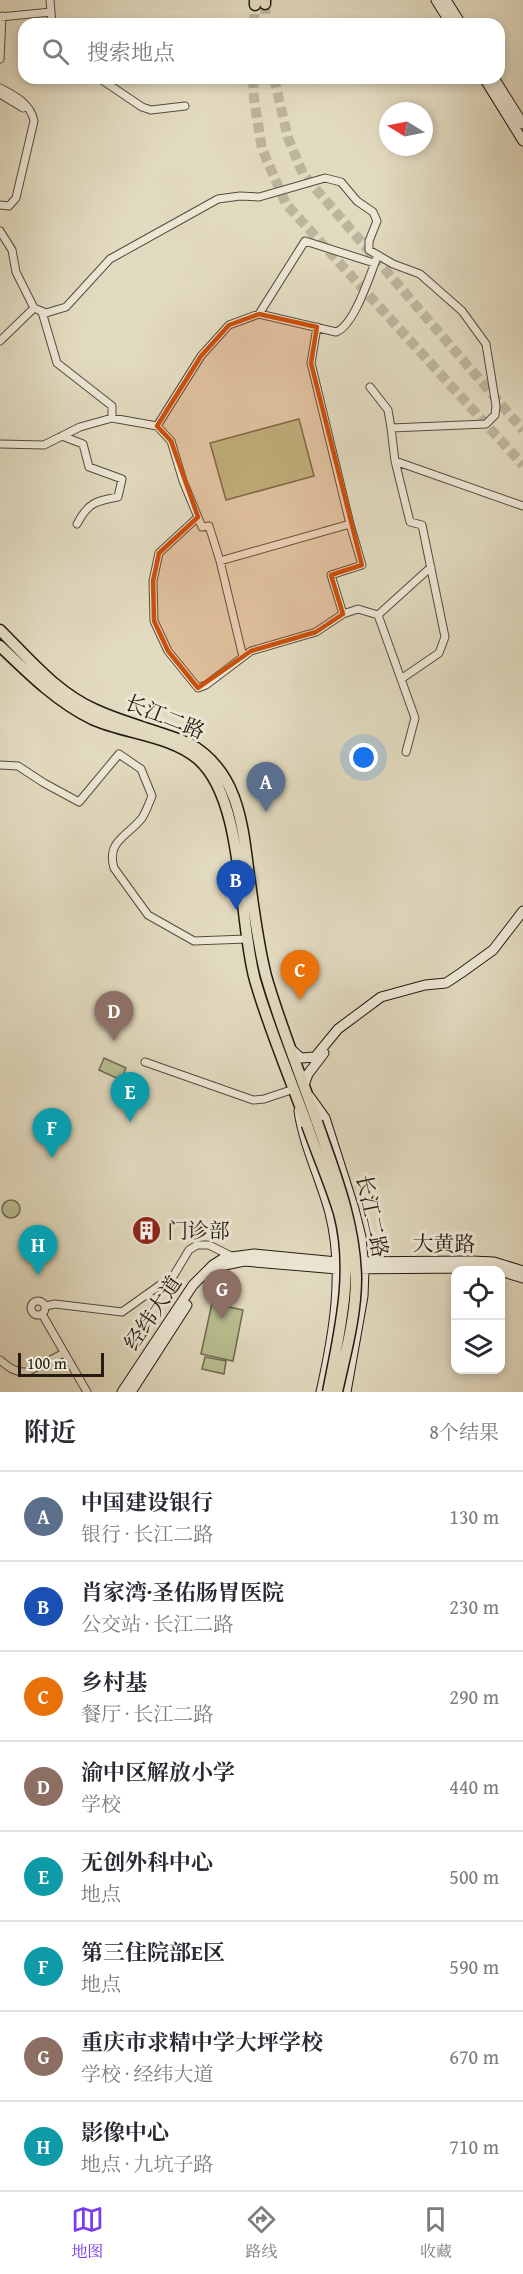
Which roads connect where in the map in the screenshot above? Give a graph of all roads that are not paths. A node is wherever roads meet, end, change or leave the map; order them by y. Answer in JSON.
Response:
{"nodes":[{"id":1,"x":50,"y":0,"type":"edge"},
{"id":2,"x":436,"y":0,"type":"edge"},
{"id":3,"x":446,"y":0,"type":"edge"},
{"id":4,"x":51,"y":12,"type":"junction"},
{"id":5,"x":1,"y":16,"type":"edge"},
{"id":6,"x":52,"y":18,"type":"edge"},
{"id":7,"x":447,"y":18,"type":"edge"},
{"id":8,"x":457,"y":18,"type":"edge"},
{"id":9,"x":0,"y":59,"type":"edge"},
{"id":10,"x":108,"y":84,"type":"edge"},
{"id":11,"x":488,"y":84,"type":"edge"},
{"id":12,"x":498,"y":84,"type":"edge"},
{"id":13,"x":0,"y":88,"type":"edge"},
{"id":14,"x":0,"y":94,"type":"edge"},
{"id":15,"x":185,"y":106,"type":"dead end"},
{"id":16,"x":31,"y":112,"type":"junction"},
{"id":17,"x":523,"y":124,"type":"edge"},
{"id":18,"x":523,"y":141,"type":"edge"},
{"id":19,"x":0,"y":206,"type":"edge"},
{"id":20,"x":0,"y":231,"type":"edge"},
{"id":21,"x":378,"y":255,"type":"junction"},
{"id":22,"x":374,"y":263,"type":"junction"},
{"id":23,"x":34,"y":308,"type":"junction"},
{"id":24,"x":42,"y":312,"type":"junction"},
{"id":25,"x":259,"y":314,"type":"junction"},
{"id":26,"x":317,"y":327,"type":"junction"},
{"id":27,"x":0,"y":341,"type":"edge"},
{"id":28,"x":370,"y":387,"type":"dead end"},
{"id":29,"x":112,"y":418,"type":"junction"},
{"id":30,"x":157,"y":426,"type":"junction"},
{"id":31,"x":391,"y":428,"type":"junction"},
{"id":32,"x":62,"y":436,"type":"junction"},
{"id":33,"x":0,"y":444,"type":"edge"},
{"id":34,"x":395,"y":460,"type":"junction"},
{"id":35,"x":523,"y":506,"type":"edge"},
{"id":36,"x":198,"y":517,"type":"junction"},
{"id":37,"x":77,"y":524,"type":"dead end"},
{"id":38,"x":350,"y":524,"type":"junction"},
{"id":39,"x":220,"y":561,"type":"junction"},
{"id":40,"x":431,"y":567,"type":"junction"},
{"id":41,"x":343,"y":614,"type":"junction"},
{"id":42,"x":378,"y":615,"type":"junction"},
{"id":43,"x":0,"y":630,"type":"edge"},
{"id":44,"x":0,"y":646,"type":"edge"},
{"id":45,"x":243,"y":657,"type":"junction"},
{"id":46,"x":401,"y":679,"type":"junction"},
{"id":47,"x":406,"y":752,"type":"dead end"},
{"id":48,"x":0,"y":765,"type":"edge"},
{"id":49,"x":523,"y":911,"type":"edge"},
{"id":50,"x":246,"y":939,"type":"junction"},
{"id":51,"x":349,"y":1021,"type":"junction"},
{"id":52,"x":292,"y":1050,"type":"junction"},
{"id":53,"x":145,"y":1062,"type":"dead end"},
{"id":54,"x":300,"y":1091,"type":"junction"},
{"id":55,"x":312,"y":1124,"type":"junction"},
{"id":56,"x":334,"y":1236,"type":"junction"},
{"id":57,"x":361,"y":1237,"type":"junction"},
{"id":58,"x":232,"y":1256,"type":"junction"},
{"id":59,"x":244,"y":1261,"type":"junction"},
{"id":60,"x":337,"y":1265,"type":"junction"},
{"id":61,"x":364,"y":1265,"type":"junction"},
{"id":62,"x":451,"y":1267,"type":"edge"},
{"id":63,"x":505,"y":1272,"type":"edge"},
{"id":64,"x":522,"y":1275,"type":"edge"},
{"id":65,"x":45,"y":1306,"type":"junction"},
{"id":66,"x":42,"y":1314,"type":"junction"},
{"id":67,"x":64,"y":1353,"type":"junction"},
{"id":68,"x":0,"y":1360,"type":"edge"},
{"id":69,"x":87,"y":1392,"type":"edge"},
{"id":70,"x":122,"y":1392,"type":"edge"},
{"id":71,"x":131,"y":1392,"type":"edge"},
{"id":72,"x":321,"y":1392,"type":"edge"},
{"id":73,"x":328,"y":1392,"type":"edge"},
{"id":74,"x":337,"y":1392,"type":"edge"},
{"id":75,"x":346,"y":1392,"type":"edge"}],
"edges":[{"from":1,"to":4,"type":"street"},
{"from":2,"to":7,"type":"main road"},
{"from":3,"to":8,"type":"main road"},
{"from":4,"to":5,"type":"street"},
{"from":4,"to":6,"type":"street"},
{"from":5,"to":9,"type":"street"},
{"from":10,"to":15,"type":"street"},
{"from":11,"to":18,"type":"main road"},
{"from":12,"to":17,"type":"main road"},
{"from":13,"to":16,"type":"street"},
{"from":14,"to":16,"type":"street"},
{"from":16,"to":19,"type":"street"},
{"from":20,"to":23,"type":"street"},
{"from":21,"to":22,"type":"street"},
{"from":21,"to":24,"type":"street"},
{"from":21,"to":31,"type":"street"},
{"from":22,"to":25,"type":"street"},
{"from":22,"to":26,"type":"street"},
{"from":23,"to":24,"type":"street"},
{"from":23,"to":27,"type":"street"},
{"from":24,"to":29,"type":"street"},
{"from":25,"to":26,"type":"street"},
{"from":25,"to":30,"type":"street"},
{"from":26,"to":38,"type":"street"},
{"from":28,"to":31,"type":"street"},
{"from":29,"to":30,"type":"street"},
{"from":29,"to":32,"type":"street"},
{"from":30,"to":36,"type":"street"},
{"from":31,"to":34,"type":"street"},
{"from":32,"to":33,"type":"street"},
{"from":32,"to":37,"type":"street"},
{"from":34,"to":35,"type":"street"},
{"from":34,"to":40,"type":"street"},
{"from":36,"to":39,"type":"street"},
{"from":36,"to":45,"type":"street"},
{"from":38,"to":39,"type":"street"},
{"from":38,"to":41,"type":"street"},
{"from":39,"to":45,"type":"street"},
{"from":40,"to":42,"type":"street"},
{"from":40,"to":46,"type":"street"},
{"from":41,"to":42,"type":"street"},
{"from":41,"to":45,"type":"street"},
{"from":42,"to":46,"type":"street"},
{"from":43,"to":52,"type":"main road","name":"长江二路"},
{"from":44,"to":50,"type":"main road","name":"长江二路"},
{"from":46,"to":47,"type":"street"},
{"from":48,"to":50,"type":"street"},
{"from":49,"to":51,"type":"main road"},
{"from":50,"to":54,"type":"main road","name":"长江二路"},
{"from":51,"to":52,"type":"main road"},
{"from":51,"to":54,"type":"main road"},
{"from":52,"to":54,"type":"main road","name":"长江二路"},
{"from":53,"to":54,"type":"street"},
{"from":54,"to":55,"type":"main road","name":"长江二路"},
{"from":54,"to":56,"type":"main road","name":"长江二路"},
{"from":54,"to":57,"type":"main road","name":"长江二路"},
{"from":55,"to":73,"type":"main road","name":"长江二路","bridge":true},
{"from":55,"to":74,"type":"main road","name":"长江二路","bridge":true},
{"from":56,"to":57,"type":"main road"},
{"from":56,"to":60,"type":"main road","name":"长江二路"},
{"from":57,"to":61,"type":"main road","name":"长江二路"},
{"from":58,"to":59,"type":"street"},
{"from":58,"to":60,"type":"main road","name":"经纬大道"},
{"from":58,"to":65,"type":"street"},
{"from":58,"to":70,"type":"main road","name":"经纬大道"},
{"from":59,"to":60,"type":"main road","name":"经纬大道"},
{"from":59,"to":71,"type":"main road","name":"经纬大道"},
{"from":60,"to":61,"type":"main road","name":"经纬大道"},
{"from":60,"to":72,"type":"main road","name":"长江二路"},
{"from":61,"to":62,"type":"main road","name":"大黄路"},
{"from":61,"to":64,"type":"main road","name":"大黄路"},
{"from":61,"to":75,"type":"main road","name":"长江二路"},
{"from":63,"to":64,"type":"main road","name":"大黄路"},
{"from":65,"to":66,"type":"street"},
{"from":65,"to":66,"type":"street"},
{"from":66,"to":67,"type":"street"},
{"from":67,"to":68,"type":"street"},
{"from":67,"to":69,"type":"street"}]}
